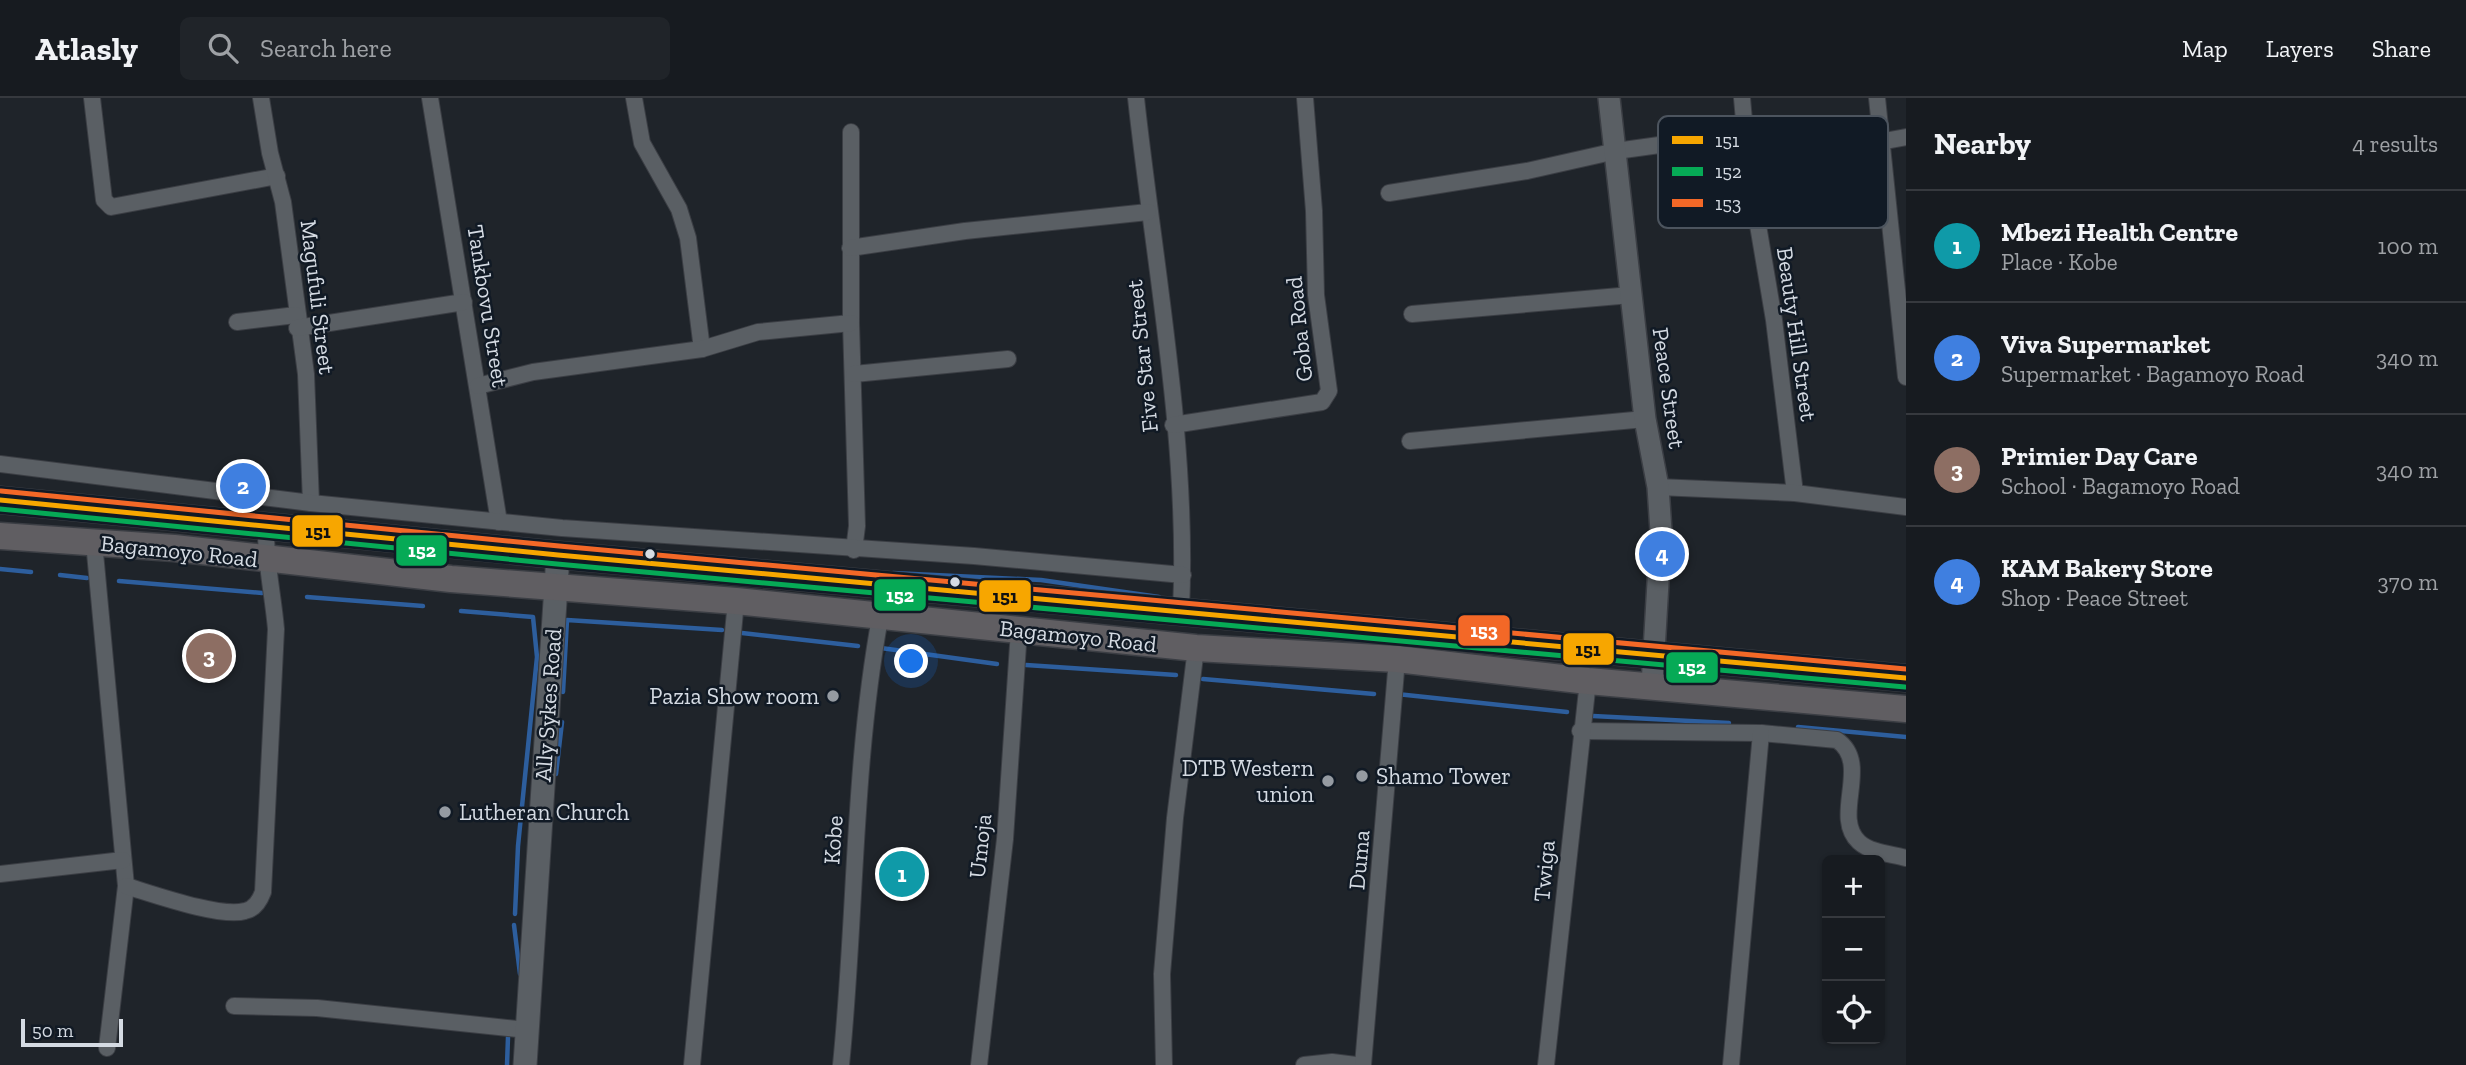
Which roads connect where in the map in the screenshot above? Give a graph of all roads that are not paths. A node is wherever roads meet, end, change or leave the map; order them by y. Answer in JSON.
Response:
{"nodes":[{"id":1,"x":92,"y":98,"type":"edge"},
{"id":2,"x":261,"y":98,"type":"edge"},
{"id":3,"x":430,"y":98,"type":"edge"},
{"id":4,"x":634,"y":98,"type":"edge"},
{"id":5,"x":1136,"y":98,"type":"edge"},
{"id":6,"x":1305,"y":98,"type":"edge"},
{"id":7,"x":1609,"y":98,"type":"edge"},
{"id":8,"x":1742,"y":98,"type":"edge"},
{"id":9,"x":1877,"y":98,"type":"edge"},
{"id":10,"x":1744,"y":116,"type":"edge"},
{"id":11,"x":1879,"y":116,"type":"edge"},
{"id":12,"x":851,"y":132,"type":"dead end"},
{"id":13,"x":1906,"y":137,"type":"edge"},
{"id":14,"x":1888,"y":139,"type":"edge"},
{"id":15,"x":1658,"y":145,"type":"edge"},
{"id":16,"x":1616,"y":151,"type":"junction"},
{"id":17,"x":277,"y":176,"type":"junction"},
{"id":18,"x":1389,"y":193,"type":"dead end"},
{"id":19,"x":1888,"y":199,"type":"edge"},
{"id":20,"x":1148,"y":212,"type":"junction"},
{"id":21,"x":1758,"y":228,"type":"edge"},
{"id":22,"x":850,"y":248,"type":"junction"},
{"id":23,"x":1631,"y":295,"type":"junction"},
{"id":24,"x":464,"y":302,"type":"junction"},
{"id":25,"x":1412,"y":314,"type":"dead end"},
{"id":26,"x":237,"y":321,"type":"dead end"},
{"id":27,"x":297,"y":322,"type":"junction"},
{"id":28,"x":851,"y":323,"type":"junction"},
{"id":29,"x":702,"y":349,"type":"junction"},
{"id":30,"x":1008,"y":359,"type":"dead end"},
{"id":31,"x":854,"y":374,"type":"junction"},
{"id":32,"x":1906,"y":377,"type":"edge"},
{"id":33,"x":478,"y":386,"type":"junction"},
{"id":34,"x":1645,"y":419,"type":"junction"},
{"id":35,"x":1173,"y":425,"type":"junction"},
{"id":36,"x":1410,"y":441,"type":"dead end"},
{"id":37,"x":0,"y":464,"type":"edge"},
{"id":38,"x":1658,"y":487,"type":"junction"},
{"id":39,"x":1795,"y":493,"type":"junction"},
{"id":40,"x":0,"y":500,"type":"edge"},
{"id":41,"x":311,"y":503,"type":"junction"},
{"id":42,"x":1906,"y":507,"type":"edge"},
{"id":43,"x":499,"y":522,"type":"junction"},
{"id":44,"x":266,"y":526,"type":"junction"},
{"id":45,"x":450,"y":530,"type":"junction"},
{"id":46,"x":0,"y":536,"type":"edge"},
{"id":47,"x":94,"y":542,"type":"junction"},
{"id":48,"x":854,"y":550,"type":"junction"},
{"id":49,"x":558,"y":555,"type":"junction"},
{"id":50,"x":265,"y":559,"type":"junction"},
{"id":51,"x":1183,"y":575,"type":"junction"},
{"id":52,"x":555,"y":586,"type":"junction"},
{"id":53,"x":736,"y":601,"type":"junction"},
{"id":54,"x":1181,"y":610,"type":"junction"},
{"id":55,"x":880,"y":618,"type":"junction"},
{"id":56,"x":1019,"y":630,"type":"junction"},
{"id":57,"x":1196,"y":648,"type":"junction"},
{"id":58,"x":1655,"y":656,"type":"junction"},
{"id":59,"x":1397,"y":659,"type":"junction"},
{"id":60,"x":1906,"y":678,"type":"edge"},
{"id":61,"x":1588,"y":681,"type":"junction"},
{"id":62,"x":1652,"y":685,"type":"junction"},
{"id":63,"x":1906,"y":709,"type":"edge"},
{"id":64,"x":1580,"y":731,"type":"junction"},
{"id":65,"x":1761,"y":733,"type":"junction"},
{"id":66,"x":1906,"y":858,"type":"edge"},
{"id":67,"x":123,"y":860,"type":"junction"},
{"id":68,"x":0,"y":874,"type":"edge"},
{"id":69,"x":126,"y":886,"type":"junction"},
{"id":70,"x":234,"y":1006,"type":"dead end"},
{"id":71,"x":527,"y":1030,"type":"junction"},
{"id":72,"x":107,"y":1048,"type":"dead end"},
{"id":73,"x":525,"y":1065,"type":"edge"},
{"id":74,"x":692,"y":1065,"type":"edge"},
{"id":75,"x":841,"y":1065,"type":"edge"},
{"id":76,"x":979,"y":1065,"type":"edge"},
{"id":77,"x":1164,"y":1065,"type":"edge"},
{"id":78,"x":1304,"y":1065,"type":"edge"},
{"id":79,"x":1356,"y":1065,"type":"edge"},
{"id":80,"x":1363,"y":1065,"type":"edge"},
{"id":81,"x":1546,"y":1065,"type":"edge"},
{"id":82,"x":1731,"y":1065,"type":"edge"}],
"edges":[{"from":1,"to":17,"type":"street"},
{"from":2,"to":17,"type":"street","name":"Magufuli Street"},
{"from":3,"to":24,"type":"street","name":"Tankbovu Street"},
{"from":4,"to":29,"type":"street"},
{"from":5,"to":20,"type":"street","name":"Five Star Street"},
{"from":6,"to":35,"type":"street","name":"Goba Road"},
{"from":7,"to":16,"type":"street","name":"Peace Street"},
{"from":8,"to":10,"type":"street","name":"Beauty Hill Street"},
{"from":9,"to":11,"type":"street"},
{"from":12,"to":22,"type":"street"},
{"from":13,"to":14,"type":"street"},
{"from":15,"to":16,"type":"street"},
{"from":16,"to":18,"type":"street"},
{"from":16,"to":23,"type":"street","name":"Peace Street"},
{"from":17,"to":27,"type":"street","name":"Magufuli Street"},
{"from":19,"to":32,"type":"street"},
{"from":20,"to":22,"type":"street"},
{"from":20,"to":35,"type":"street","name":"Five Star Street"},
{"from":21,"to":39,"type":"street","name":"Beauty Hill Street"},
{"from":22,"to":28,"type":"street"},
{"from":23,"to":25,"type":"street"},
{"from":23,"to":34,"type":"street","name":"Peace Street"},
{"from":24,"to":27,"type":"street"},
{"from":24,"to":33,"type":"street","name":"Tankbovu Street"},
{"from":26,"to":27,"type":"street"},
{"from":27,"to":41,"type":"street","name":"Magufuli Street"},
{"from":28,"to":29,"type":"street"},
{"from":28,"to":31,"type":"street"},
{"from":29,"to":33,"type":"street"},
{"from":30,"to":31,"type":"street"},
{"from":31,"to":48,"type":"street"},
{"from":33,"to":43,"type":"street","name":"Tankbovu Street"},
{"from":34,"to":36,"type":"street"},
{"from":34,"to":38,"type":"street","name":"Peace Street"},
{"from":35,"to":51,"type":"street","name":"Five Star Street"},
{"from":37,"to":41,"type":"street"},
{"from":38,"to":39,"type":"street"},
{"from":38,"to":58,"type":"street","name":"Peace Street"},
{"from":39,"to":42,"type":"street"},
{"from":40,"to":44,"type":"highway","name":"Bagamoyo Road"},
{"from":41,"to":45,"type":"street"},
{"from":43,"to":45,"type":"street"},
{"from":43,"to":48,"type":"street"},
{"from":44,"to":45,"type":"highway","name":"Bagamoyo Road"},
{"from":44,"to":50,"type":"street"},
{"from":45,"to":49,"type":"highway","name":"Bagamoyo Road"},
{"from":46,"to":47,"type":"highway","name":"Bagamoyo Road"},
{"from":47,"to":50,"type":"highway","name":"Bagamoyo Road"},
{"from":47,"to":67,"type":"street"},
{"from":48,"to":51,"type":"street"},
{"from":49,"to":52,"type":"main road","name":"Ally Sykes Road"},
{"from":49,"to":54,"type":"highway","name":"Bagamoyo Road"},
{"from":50,"to":52,"type":"highway","name":"Bagamoyo Road"},
{"from":50,"to":69,"type":"street"},
{"from":51,"to":54,"type":"street","name":"Five Star Street"},
{"from":52,"to":53,"type":"highway","name":"Bagamoyo Road"},
{"from":52,"to":71,"type":"main road","name":"Ally Sykes Road"},
{"from":53,"to":55,"type":"highway","name":"Bagamoyo Road"},
{"from":53,"to":74,"type":"street"},
{"from":54,"to":58,"type":"highway","name":"Bagamoyo Road"},
{"from":55,"to":56,"type":"highway","name":"Bagamoyo Road"},
{"from":55,"to":75,"type":"street","name":"Kobe"},
{"from":56,"to":57,"type":"highway","name":"Bagamoyo Road"},
{"from":56,"to":76,"type":"street","name":"Umoja"},
{"from":57,"to":59,"type":"highway","name":"Bagamoyo Road"},
{"from":57,"to":77,"type":"street"},
{"from":58,"to":60,"type":"highway","name":"Bagamoyo Road"},
{"from":58,"to":62,"type":"street","name":"Peace Street"},
{"from":59,"to":61,"type":"highway","name":"Bagamoyo Road"},
{"from":59,"to":80,"type":"street","name":"Duma"},
{"from":61,"to":62,"type":"highway","name":"Bagamoyo Road"},
{"from":61,"to":64,"type":"street","name":"Twiga"},
{"from":62,"to":63,"type":"highway","name":"Bagamoyo Road"},
{"from":64,"to":65,"type":"street"},
{"from":64,"to":81,"type":"street","name":"Twiga"},
{"from":65,"to":66,"type":"street"},
{"from":65,"to":82,"type":"street"},
{"from":67,"to":68,"type":"street"},
{"from":67,"to":69,"type":"street"},
{"from":69,"to":72,"type":"street"},
{"from":70,"to":71,"type":"street"},
{"from":71,"to":73,"type":"main road","name":"Ally Sykes Road"},
{"from":78,"to":79,"type":"street"}]}
